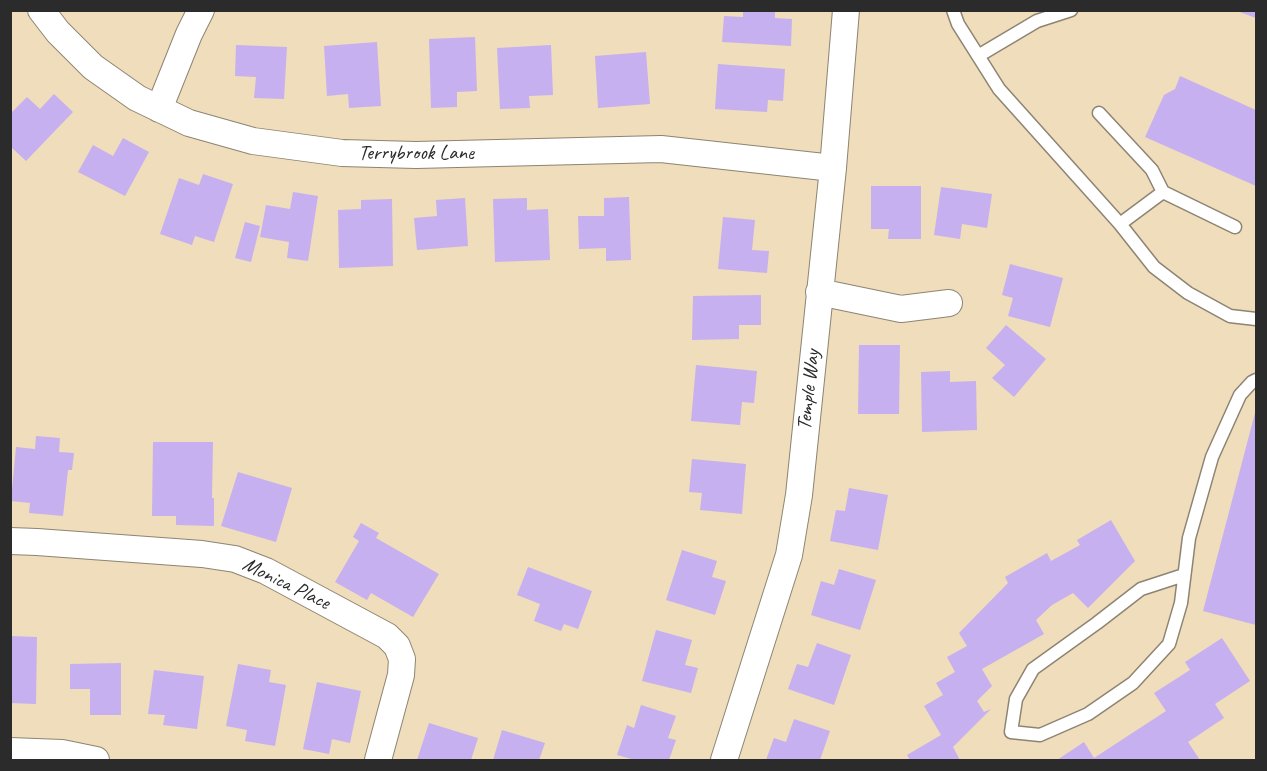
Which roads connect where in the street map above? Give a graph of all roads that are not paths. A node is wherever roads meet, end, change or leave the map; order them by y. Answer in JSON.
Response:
{"nodes":[{"id":1,"x":41,"y":10,"type":"edge"},
{"id":2,"x":201,"y":10,"type":"edge"},
{"id":3,"x":846,"y":10,"type":"edge"},
{"id":4,"x":953,"y":10,"type":"edge"},
{"id":5,"x":1071,"y":10,"type":"edge"},
{"id":6,"x":978,"y":56,"type":"junction"},
{"id":7,"x":159,"y":109,"type":"junction"},
{"id":8,"x":1100,"y":112,"type":"dead end"},
{"id":9,"x":832,"y":168,"type":"junction"},
{"id":10,"x":1163,"y":192,"type":"junction"},
{"id":11,"x":1120,"y":224,"type":"junction"},
{"id":12,"x":1235,"y":227,"type":"dead end"},
{"id":13,"x":819,"y":292,"type":"junction"},
{"id":14,"x":949,"y":303,"type":"dead end"},
{"id":15,"x":1257,"y":319,"type":"edge"},
{"id":16,"x":1257,"y":381,"type":"edge"},
{"id":17,"x":10,"y":541,"type":"edge"},
{"id":18,"x":1184,"y":575,"type":"junction"},
{"id":19,"x":10,"y":751,"type":"edge"},
{"id":20,"x":96,"y":760,"type":"edge"},
{"id":21,"x":378,"y":760,"type":"edge"},
{"id":22,"x":724,"y":760,"type":"edge"}],
"edges":[{"from":1,"to":7,"type":"street","name":"Terrybrook Lane"},
{"from":2,"to":7,"type":"street"},
{"from":3,"to":9,"type":"street","name":"Temple Way"},
{"from":4,"to":6,"type":"lane"},
{"from":5,"to":6,"type":"lane"},
{"from":6,"to":11,"type":"lane"},
{"from":7,"to":9,"type":"street","name":"Terrybrook Lane"},
{"from":8,"to":10,"type":"lane"},
{"from":9,"to":13,"type":"street","name":"Temple Way"},
{"from":10,"to":11,"type":"lane"},
{"from":10,"to":12,"type":"lane"},
{"from":11,"to":15,"type":"lane"},
{"from":13,"to":14,"type":"street"},
{"from":13,"to":22,"type":"street","name":"Temple Way"},
{"from":16,"to":18,"type":"lane"},
{"from":17,"to":21,"type":"street","name":"Monica Place"},
{"from":18,"to":18,"type":"lane"},
{"from":19,"to":20,"type":"street"}]}
